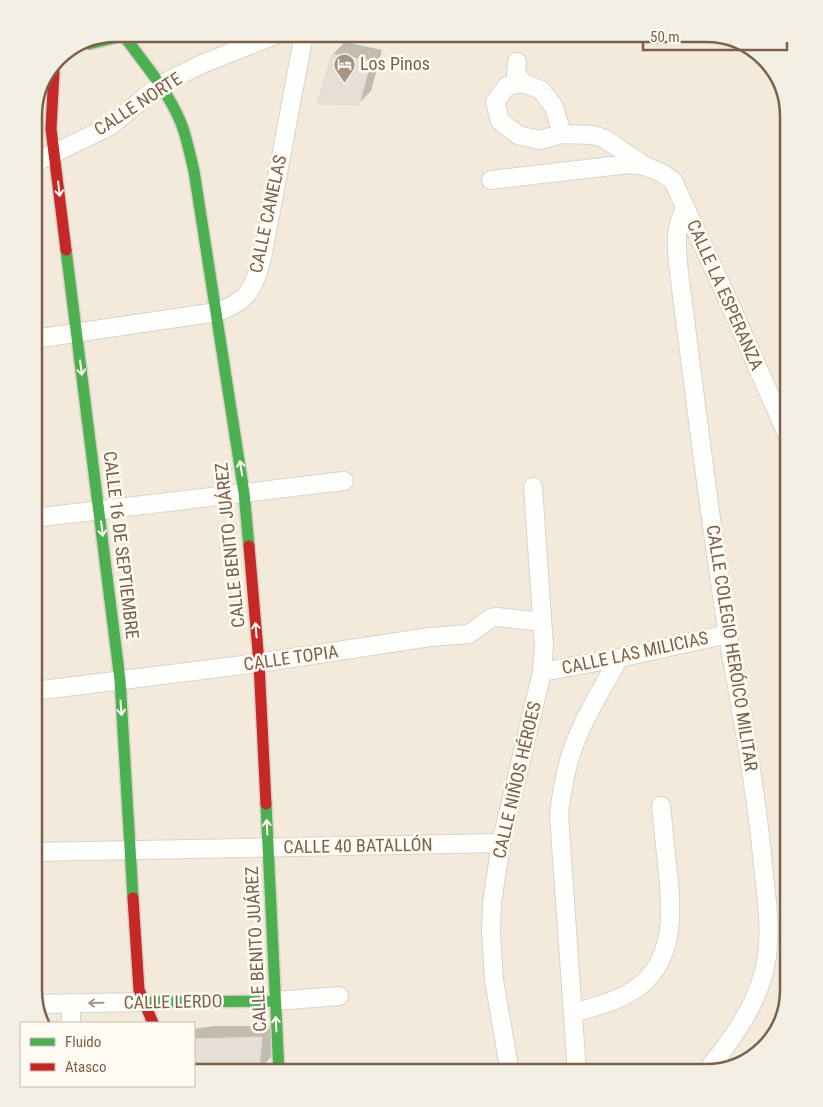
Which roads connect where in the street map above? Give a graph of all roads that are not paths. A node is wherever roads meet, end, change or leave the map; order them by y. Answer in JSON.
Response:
{"nodes":[{"id":1,"x":132,"y":42,"type":"edge"},
{"id":2,"x":257,"y":42,"type":"edge"},
{"id":3,"x":302,"y":42,"type":"edge"},
{"id":4,"x":517,"y":62,"type":"dead end"},
{"id":5,"x":53,"y":79,"type":"edge"},
{"id":6,"x":524,"y":82,"type":"junction"},
{"id":7,"x":160,"y":85,"type":"junction"},
{"id":8,"x":562,"y":134,"type":"junction"},
{"id":9,"x":54,"y":154,"type":"junction"},
{"id":10,"x":43,"y":159,"type":"edge"},
{"id":11,"x":645,"y":166,"type":"junction"},
{"id":12,"x":491,"y":180,"type":"dead end"},
{"id":13,"x":685,"y":208,"type":"junction"},
{"id":14,"x":217,"y":312,"type":"junction"},
{"id":15,"x":76,"y":332,"type":"junction"},
{"id":16,"x":43,"y":338,"type":"edge"},
{"id":17,"x":780,"y":418,"type":"edge"},
{"id":18,"x":344,"y":482,"type":"dead end"},
{"id":19,"x":533,"y":487,"type":"dead end"},
{"id":20,"x":244,"y":493,"type":"junction"},
{"id":21,"x":100,"y":510,"type":"junction"},
{"id":22,"x":43,"y":517,"type":"edge"},
{"id":23,"x":542,"y":622,"type":"junction"},
{"id":24,"x":728,"y":634,"type":"junction"},
{"id":25,"x":619,"y":658,"type":"junction"},
{"id":26,"x":259,"y":663,"type":"junction"},
{"id":27,"x":542,"y":672,"type":"junction"},
{"id":28,"x":120,"y":680,"type":"junction"},
{"id":29,"x":42,"y":690,"type":"edge"},
{"id":30,"x":661,"y":806,"type":"dead end"},
{"id":31,"x":502,"y":843,"type":"junction"},
{"id":32,"x":268,"y":847,"type":"junction"},
{"id":33,"x":131,"y":851,"type":"junction"},
{"id":34,"x":42,"y":852,"type":"edge"},
{"id":35,"x":339,"y":996,"type":"dead end"},
{"id":36,"x":275,"y":1001,"type":"junction"},
{"id":37,"x":144,"y":1002,"type":"junction"},
{"id":38,"x":71,"y":1003,"type":"junction"},
{"id":39,"x":44,"y":1004,"type":"edge"},
{"id":40,"x":573,"y":1013,"type":"junction"},
{"id":41,"x":71,"y":1022,"type":"edge"},
{"id":42,"x":153,"y":1022,"type":"edge"},
{"id":43,"x":278,"y":1064,"type":"edge"},
{"id":44,"x":508,"y":1064,"type":"edge"},
{"id":45,"x":576,"y":1064,"type":"edge"},
{"id":46,"x":712,"y":1064,"type":"edge"}],
"edges":[{"from":1,"to":7,"type":"street","name":"CALLE BENITO JUÁREZ"},
{"from":2,"to":7,"type":"street","name":"CALLE NORTE"},
{"from":3,"to":14,"type":"street","name":"CALLE CANELAS"},
{"from":4,"to":6,"type":"street"},
{"from":5,"to":9,"type":"street","name":"CALLE 16 DE SEPTIEMBRE"},
{"from":6,"to":8,"type":"street"},
{"from":6,"to":8,"type":"street"},
{"from":7,"to":9,"type":"street","name":"CALLE NORTE"},
{"from":7,"to":14,"type":"street","name":"CALLE BENITO JUÁREZ"},
{"from":8,"to":11,"type":"street"},
{"from":9,"to":10,"type":"street","name":"CALLE NORTE"},
{"from":9,"to":15,"type":"street","name":"CALLE 16 DE SEPTIEMBRE","one_way":true},
{"from":11,"to":12,"type":"street"},
{"from":11,"to":13,"type":"street","name":"CALLE LA ESPERANZA"},
{"from":13,"to":17,"type":"street","name":"CALLE LA ESPERANZA"},
{"from":13,"to":24,"type":"street","name":"CALLE COLEGIO HERÓICO MILITAR"},
{"from":14,"to":15,"type":"street","name":"CALLE CANELAS"},
{"from":20,"to":14,"type":"street","name":"CALLE BENITO JUÁREZ","one_way":true},
{"from":15,"to":16,"type":"street","name":"CALLE CANELAS"},
{"from":15,"to":21,"type":"street","name":"CALLE 16 DE SEPTIEMBRE","one_way":true},
{"from":18,"to":20,"type":"street"},
{"from":19,"to":23,"type":"street","name":"CALLE NIÑOS HÉROES"},
{"from":20,"to":21,"type":"street"},
{"from":26,"to":20,"type":"street","name":"CALLE BENITO JUÁREZ","one_way":true},
{"from":21,"to":22,"type":"street"},
{"from":21,"to":28,"type":"street","name":"CALLE 16 DE SEPTIEMBRE","one_way":true},
{"from":23,"to":26,"type":"street","name":"CALLE TOPIA"},
{"from":23,"to":27,"type":"street","name":"CALLE NIÑOS HÉROES"},
{"from":24,"to":25,"type":"street","name":"CALLE LAS MILICIAS"},
{"from":24,"to":46,"type":"street","name":"CALLE COLEGIO HERÓICO MILITAR"},
{"from":25,"to":27,"type":"street","name":"CALLE LAS MILICIAS"},
{"from":25,"to":40,"type":"street"},
{"from":26,"to":28,"type":"street","name":"CALLE TOPIA"},
{"from":32,"to":26,"type":"street","name":"CALLE BENITO JUÁREZ","one_way":true},
{"from":27,"to":31,"type":"street","name":"CALLE NIÑOS HÉROES"},
{"from":28,"to":29,"type":"street","name":"CALLE TOPIA"},
{"from":28,"to":33,"type":"street","name":"CALLE 16 DE SEPTIEMBRE","one_way":true},
{"from":30,"to":40,"type":"street"},
{"from":31,"to":32,"type":"street","name":"CALLE 40 BATALLÓN"},
{"from":31,"to":44,"type":"street","name":"CALLE NIÑOS HÉROES"},
{"from":32,"to":33,"type":"street","name":"CALLE 40 BATALLÓN"},
{"from":32,"to":36,"type":"street","name":"CALLE BENITO JUÁREZ"},
{"from":33,"to":34,"type":"street","name":"CALLE 40 BATALLÓN"},
{"from":33,"to":37,"type":"street","name":"CALLE 16 DE SEPTIEMBRE"},
{"from":35,"to":36,"type":"street","name":"CALLE LERDO"},
{"from":36,"to":37,"type":"street","name":"CALLE LERDO"},
{"from":43,"to":36,"type":"street","name":"CALLE BENITO JUÁREZ","one_way":true},
{"from":37,"to":38,"type":"street","name":"CALLE LERDO","one_way":true},
{"from":37,"to":42,"type":"street","name":"CALLE 16 DE SEPTIEMBRE"},
{"from":38,"to":39,"type":"street","name":"CALLE LERDO"},
{"from":38,"to":41,"type":"street"},
{"from":40,"to":45,"type":"street"}]}
